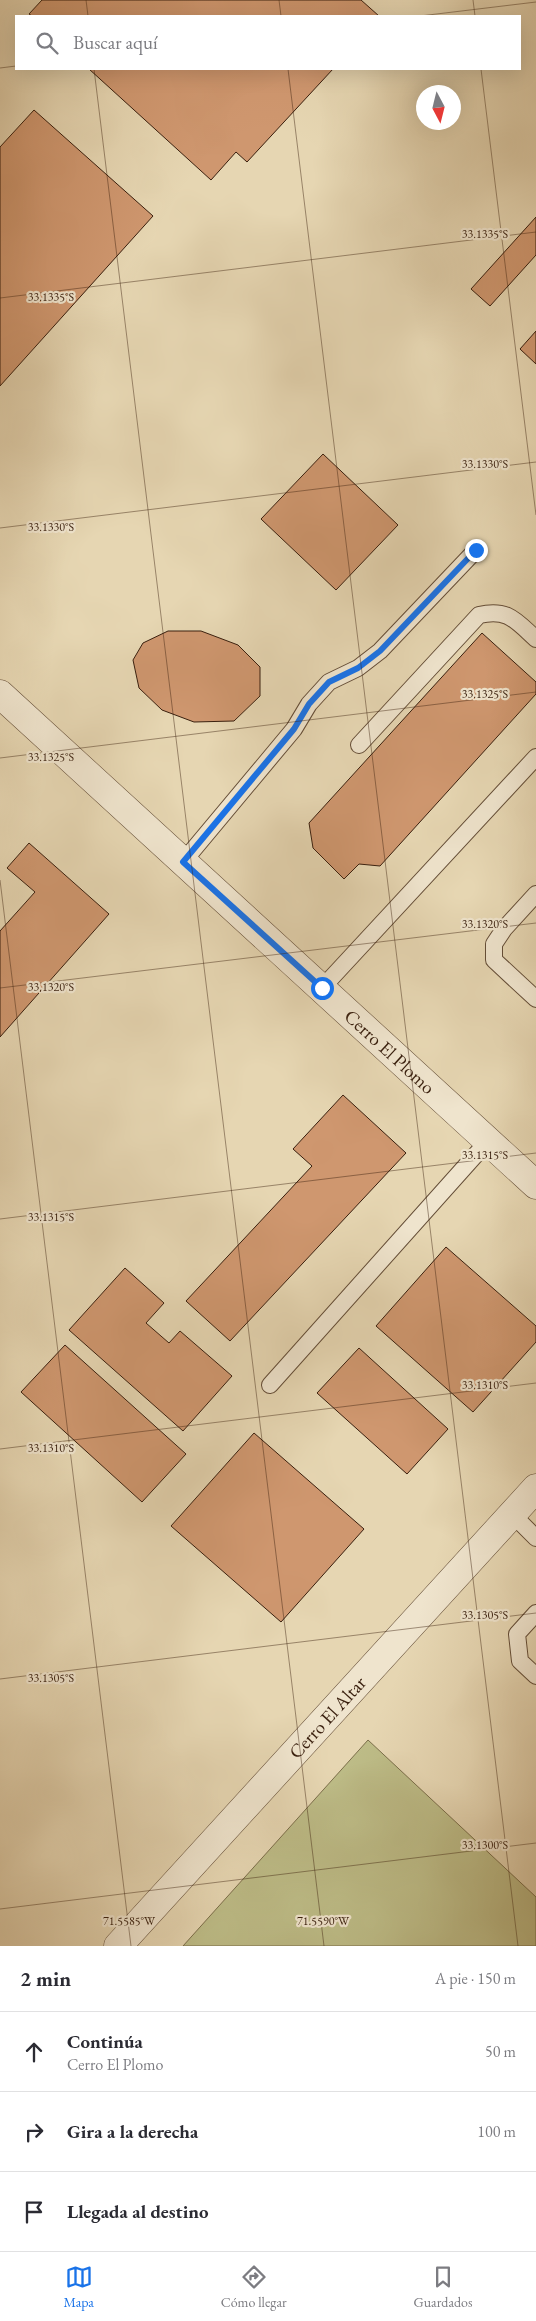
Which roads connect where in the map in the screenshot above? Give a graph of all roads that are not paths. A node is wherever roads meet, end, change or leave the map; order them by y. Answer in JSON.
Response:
{"nodes":[{"id":1,"x":476,"y":550,"type":"dead end"},
{"id":2,"x":536,"y":639,"type":"edge"},
{"id":3,"x":0,"y":694,"type":"edge"},
{"id":4,"x":360,"y":745,"type":"dead end"},
{"id":5,"x":536,"y":757,"type":"edge"},
{"id":6,"x":183,"y":862,"type":"junction"},
{"id":7,"x":536,"y":894,"type":"edge"},
{"id":8,"x":322,"y":988,"type":"junction"},
{"id":9,"x":536,"y":1000,"type":"edge"},
{"id":10,"x":488,"y":1141,"type":"junction"},
{"id":11,"x":536,"y":1185,"type":"edge"},
{"id":12,"x":270,"y":1385,"type":"dead end"},
{"id":13,"x":536,"y":1488,"type":"edge"},
{"id":14,"x":512,"y":1514,"type":"junction"},
{"id":15,"x":536,"y":1538,"type":"edge"},
{"id":16,"x":536,"y":1613,"type":"edge"},
{"id":17,"x":536,"y":1676,"type":"edge"},
{"id":18,"x":118,"y":1946,"type":"edge"}],
"edges":[{"from":1,"to":6,"type":"lane"},
{"from":2,"to":4,"type":"lane"},
{"from":3,"to":6,"type":"street","name":"Cerro El Plomo"},
{"from":5,"to":8,"type":"lane"},
{"from":6,"to":8,"type":"street","name":"Cerro El Plomo"},
{"from":7,"to":9,"type":"lane"},
{"from":8,"to":10,"type":"street","name":"Cerro El Plomo"},
{"from":10,"to":11,"type":"street","name":"Cerro El Plomo"},
{"from":10,"to":12,"type":"lane"},
{"from":13,"to":14,"type":"street","name":"Cerro El Altar"},
{"from":14,"to":15,"type":"lane"},
{"from":14,"to":18,"type":"street","name":"Cerro El Altar"},
{"from":16,"to":17,"type":"lane"}]}
